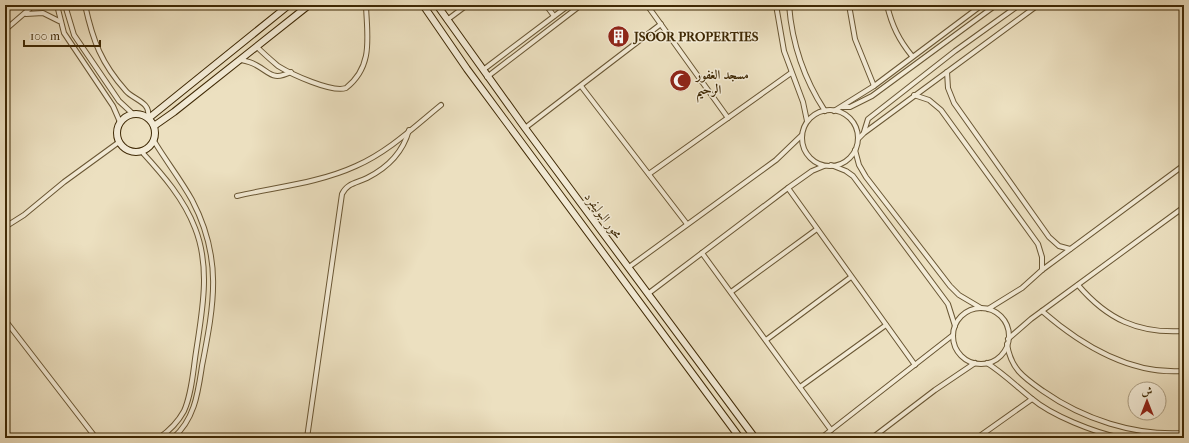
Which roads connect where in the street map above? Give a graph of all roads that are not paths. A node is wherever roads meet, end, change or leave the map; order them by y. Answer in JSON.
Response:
{"nodes":[{"id":1,"x":34,"y":5,"type":"edge"},
{"id":2,"x":57,"y":5,"type":"edge"},
{"id":3,"x":65,"y":5,"type":"edge"},
{"id":4,"x":85,"y":5,"type":"edge"},
{"id":5,"x":289,"y":5,"type":"edge"},
{"id":6,"x":309,"y":5,"type":"edge"},
{"id":7,"x":366,"y":5,"type":"edge"},
{"id":8,"x":423,"y":5,"type":"edge"},
{"id":9,"x":436,"y":5,"type":"edge"},
{"id":10,"x":467,"y":5,"type":"edge"},
{"id":11,"x":546,"y":5,"type":"edge"},
{"id":12,"x":569,"y":5,"type":"edge"},
{"id":13,"x":581,"y":5,"type":"edge"},
{"id":14,"x":647,"y":5,"type":"edge"},
{"id":15,"x":776,"y":5,"type":"edge"},
{"id":16,"x":789,"y":5,"type":"edge"},
{"id":17,"x":848,"y":5,"type":"edge"},
{"id":18,"x":887,"y":5,"type":"edge"},
{"id":19,"x":982,"y":5,"type":"edge"},
{"id":20,"x":996,"y":5,"type":"edge"},
{"id":21,"x":1019,"y":5,"type":"edge"},
{"id":22,"x":1038,"y":5,"type":"edge"},
{"id":23,"x":1182,"y":5,"type":"edge"},
{"id":24,"x":1184,"y":8,"type":"edge"},
{"id":25,"x":24,"y":15,"type":"junction"},
{"id":26,"x":554,"y":16,"type":"junction"},
{"id":27,"x":448,"y":20,"type":"junction"},
{"id":28,"x":59,"y":21,"type":"junction"},
{"id":29,"x":661,"y":24,"type":"junction"},
{"id":30,"x":5,"y":30,"type":"edge"},
{"id":31,"x":257,"y":47,"type":"junction"},
{"id":32,"x":912,"y":56,"type":"junction"},
{"id":33,"x":241,"y":60,"type":"junction"},
{"id":34,"x":483,"y":70,"type":"junction"},
{"id":35,"x":291,"y":72,"type":"junction"},
{"id":36,"x":946,"y":72,"type":"junction"},
{"id":37,"x":791,"y":73,"type":"junction"},
{"id":38,"x":487,"y":77,"type":"junction"},
{"id":39,"x":580,"y":86,"type":"junction"},
{"id":40,"x":874,"y":86,"type":"junction"},
{"id":41,"x":914,"y":95,"type":"junction"},
{"id":42,"x":167,"y":102,"type":"junction"},
{"id":43,"x":441,"y":105,"type":"dead end"},
{"id":44,"x":842,"y":106,"type":"junction"},
{"id":45,"x":825,"y":111,"type":"junction"},
{"id":46,"x":834,"y":111,"type":"junction"},
{"id":47,"x":174,"y":112,"type":"junction"},
{"id":48,"x":133,"y":114,"type":"junction"},
{"id":49,"x":148,"y":117,"type":"junction"},
{"id":50,"x":728,"y":118,"type":"junction"},
{"id":51,"x":807,"y":121,"type":"junction"},
{"id":52,"x":120,"y":122,"type":"junction"},
{"id":53,"x":154,"y":126,"type":"junction"},
{"id":54,"x":525,"y":128,"type":"junction"},
{"id":55,"x":409,"y":130,"type":"junction"},
{"id":56,"x":864,"y":133,"type":"junction"},
{"id":57,"x":802,"y":135,"type":"junction"},
{"id":58,"x":858,"y":139,"type":"junction"},
{"id":59,"x":154,"y":141,"type":"junction"},
{"id":60,"x":119,"y":142,"type":"junction"},
{"id":61,"x":855,"y":150,"type":"junction"},
{"id":62,"x":142,"y":152,"type":"junction"},
{"id":63,"x":1184,"y":165,"type":"edge"},
{"id":64,"x":824,"y":166,"type":"junction"},
{"id":65,"x":831,"y":166,"type":"junction"},
{"id":66,"x":649,"y":174,"type":"junction"},
{"id":67,"x":788,"y":188,"type":"junction"},
{"id":68,"x":237,"y":196,"type":"dead end"},
{"id":69,"x":1184,"y":207,"type":"edge"},
{"id":70,"x":687,"y":224,"type":"junction"},
{"id":71,"x":5,"y":227,"type":"edge"},
{"id":72,"x":817,"y":229,"type":"junction"},
{"id":73,"x":1070,"y":249,"type":"junction"},
{"id":74,"x":702,"y":253,"type":"junction"},
{"id":75,"x":629,"y":267,"type":"junction"},
{"id":76,"x":1042,"y":270,"type":"junction"},
{"id":77,"x":851,"y":277,"type":"junction"},
{"id":78,"x":1078,"y":285,"type":"junction"},
{"id":79,"x":731,"y":292,"type":"junction"},
{"id":80,"x":649,"y":293,"type":"junction"},
{"id":81,"x":981,"y":308,"type":"junction"},
{"id":82,"x":988,"y":309,"type":"junction"},
{"id":83,"x":1042,"y":311,"type":"junction"},
{"id":84,"x":5,"y":320,"type":"edge"},
{"id":85,"x":886,"y":325,"type":"junction"},
{"id":86,"x":955,"y":326,"type":"junction"},
{"id":87,"x":1184,"y":331,"type":"edge"},
{"id":88,"x":953,"y":335,"type":"junction"},
{"id":89,"x":766,"y":340,"type":"junction"},
{"id":90,"x":1008,"y":342,"type":"junction"},
{"id":91,"x":975,"y":363,"type":"junction"},
{"id":92,"x":987,"y":363,"type":"junction"},
{"id":93,"x":915,"y":365,"type":"junction"},
{"id":94,"x":1184,"y":371,"type":"edge"},
{"id":95,"x":800,"y":387,"type":"junction"},
{"id":96,"x":1032,"y":399,"type":"junction"},
{"id":97,"x":831,"y":430,"type":"junction"},
{"id":98,"x":1184,"y":433,"type":"edge"},
{"id":99,"x":1106,"y":436,"type":"edge"},
{"id":100,"x":96,"y":438,"type":"edge"},
{"id":101,"x":160,"y":438,"type":"edge"},
{"id":102,"x":173,"y":438,"type":"edge"},
{"id":103,"x":307,"y":438,"type":"edge"},
{"id":104,"x":740,"y":438,"type":"edge"},
{"id":105,"x":756,"y":438,"type":"edge"},
{"id":106,"x":821,"y":438,"type":"edge"},
{"id":107,"x":872,"y":438,"type":"edge"},
{"id":108,"x":978,"y":438,"type":"edge"},
{"id":109,"x":1121,"y":438,"type":"edge"}],
"edges":[{"from":1,"to":25,"type":"street"},
{"from":2,"to":28,"type":"street"},
{"from":3,"to":48,"type":"street"},
{"from":4,"to":49,"type":"street"},
{"from":5,"to":42,"type":"street"},
{"from":6,"to":31,"type":"street"},
{"from":7,"to":35,"type":"street"},
{"from":8,"to":104,"type":"street","name":"محور البوليفرد"},
{"from":9,"to":27,"type":"street","name":"محور البوليفرد"},
{"from":10,"to":27,"type":"street"},
{"from":11,"to":26,"type":"street"},
{"from":12,"to":26,"type":"street"},
{"from":13,"to":38,"type":"street"},
{"from":14,"to":29,"type":"street"},
{"from":15,"to":37,"type":"street"},
{"from":16,"to":45,"type":"street"},
{"from":17,"to":40,"type":"street"},
{"from":18,"to":32,"type":"street"},
{"from":19,"to":32,"type":"street"},
{"from":20,"to":44,"type":"street"},
{"from":21,"to":56,"type":"street"},
{"from":22,"to":36,"type":"street"},
{"from":23,"to":24,"type":"street"},
{"from":25,"to":28,"type":"street"},
{"from":25,"to":30,"type":"street"},
{"from":26,"to":34,"type":"street"},
{"from":27,"to":34,"type":"street","name":"محور البوليفرد"},
{"from":28,"to":52,"type":"street"},
{"from":29,"to":39,"type":"street"},
{"from":29,"to":50,"type":"street"},
{"from":31,"to":33,"type":"street"},
{"from":31,"to":35,"type":"street"},
{"from":32,"to":40,"type":"street"},
{"from":33,"to":35,"type":"street"},
{"from":33,"to":47,"type":"street"},
{"from":34,"to":38,"type":"street","name":"محور البوليفرد"},
{"from":36,"to":41,"type":"street"},
{"from":36,"to":73,"type":"street"},
{"from":37,"to":50,"type":"street"},
{"from":37,"to":51,"type":"street"},
{"from":38,"to":54,"type":"street","name":"محور البوليفرد"},
{"from":39,"to":54,"type":"street"},
{"from":39,"to":66,"type":"street"},
{"from":40,"to":44,"type":"street"},
{"from":41,"to":56,"type":"street"},
{"from":41,"to":76,"type":"street"},
{"from":42,"to":47,"type":"street"},
{"from":42,"to":49,"type":"street"},
{"from":43,"to":55,"type":"street"},
{"from":44,"to":46,"type":"street"},
{"from":45,"to":46,"type":"street"},
{"from":45,"to":51,"type":"street"},
{"from":46,"to":58,"type":"street"},
{"from":47,"to":53,"type":"street"},
{"from":48,"to":49,"type":"street"},
{"from":48,"to":52,"type":"street"},
{"from":49,"to":53,"type":"street"},
{"from":50,"to":66,"type":"street"},
{"from":51,"to":57,"type":"street"},
{"from":52,"to":60,"type":"street"},
{"from":53,"to":59,"type":"street"},
{"from":54,"to":75,"type":"street","name":"محور البوليفرد"},
{"from":55,"to":68,"type":"street"},
{"from":55,"to":103,"type":"street"},
{"from":56,"to":58,"type":"street"},
{"from":57,"to":64,"type":"street"},
{"from":57,"to":70,"type":"street"},
{"from":58,"to":61,"type":"street"},
{"from":59,"to":62,"type":"street"},
{"from":59,"to":102,"type":"street"},
{"from":60,"to":62,"type":"street"},
{"from":60,"to":71,"type":"street"},
{"from":61,"to":65,"type":"street"},
{"from":61,"to":81,"type":"street"},
{"from":62,"to":101,"type":"street"},
{"from":63,"to":73,"type":"street"},
{"from":64,"to":65,"type":"street"},
{"from":64,"to":67,"type":"street"},
{"from":65,"to":86,"type":"street"},
{"from":66,"to":70,"type":"street"},
{"from":67,"to":72,"type":"street"},
{"from":67,"to":74,"type":"street"},
{"from":69,"to":78,"type":"street"},
{"from":70,"to":75,"type":"street"},
{"from":72,"to":77,"type":"street"},
{"from":72,"to":79,"type":"street"},
{"from":73,"to":76,"type":"street"},
{"from":74,"to":79,"type":"street"},
{"from":74,"to":80,"type":"street"},
{"from":75,"to":80,"type":"street","name":"محور البوليفرد"},
{"from":76,"to":82,"type":"street"},
{"from":77,"to":85,"type":"street"},
{"from":77,"to":89,"type":"street"},
{"from":78,"to":83,"type":"street"},
{"from":78,"to":87,"type":"street"},
{"from":79,"to":89,"type":"street"},
{"from":80,"to":105,"type":"street","name":"محور البوليفرد"},
{"from":81,"to":82,"type":"street"},
{"from":81,"to":86,"type":"street"},
{"from":82,"to":90,"type":"street"},
{"from":83,"to":90,"type":"street"},
{"from":83,"to":94,"type":"street"},
{"from":84,"to":100,"type":"street"},
{"from":85,"to":93,"type":"street"},
{"from":85,"to":95,"type":"street"},
{"from":86,"to":88,"type":"street"},
{"from":88,"to":91,"type":"street"},
{"from":88,"to":93,"type":"street"},
{"from":89,"to":95,"type":"street"},
{"from":90,"to":92,"type":"street"},
{"from":90,"to":98,"type":"street"},
{"from":91,"to":92,"type":"street"},
{"from":91,"to":107,"type":"street"},
{"from":92,"to":96,"type":"street"},
{"from":93,"to":97,"type":"street"},
{"from":95,"to":97,"type":"street"},
{"from":96,"to":99,"type":"street"},
{"from":96,"to":108,"type":"street"},
{"from":97,"to":106,"type":"street"},
{"from":99,"to":109,"type":"street"}]}
